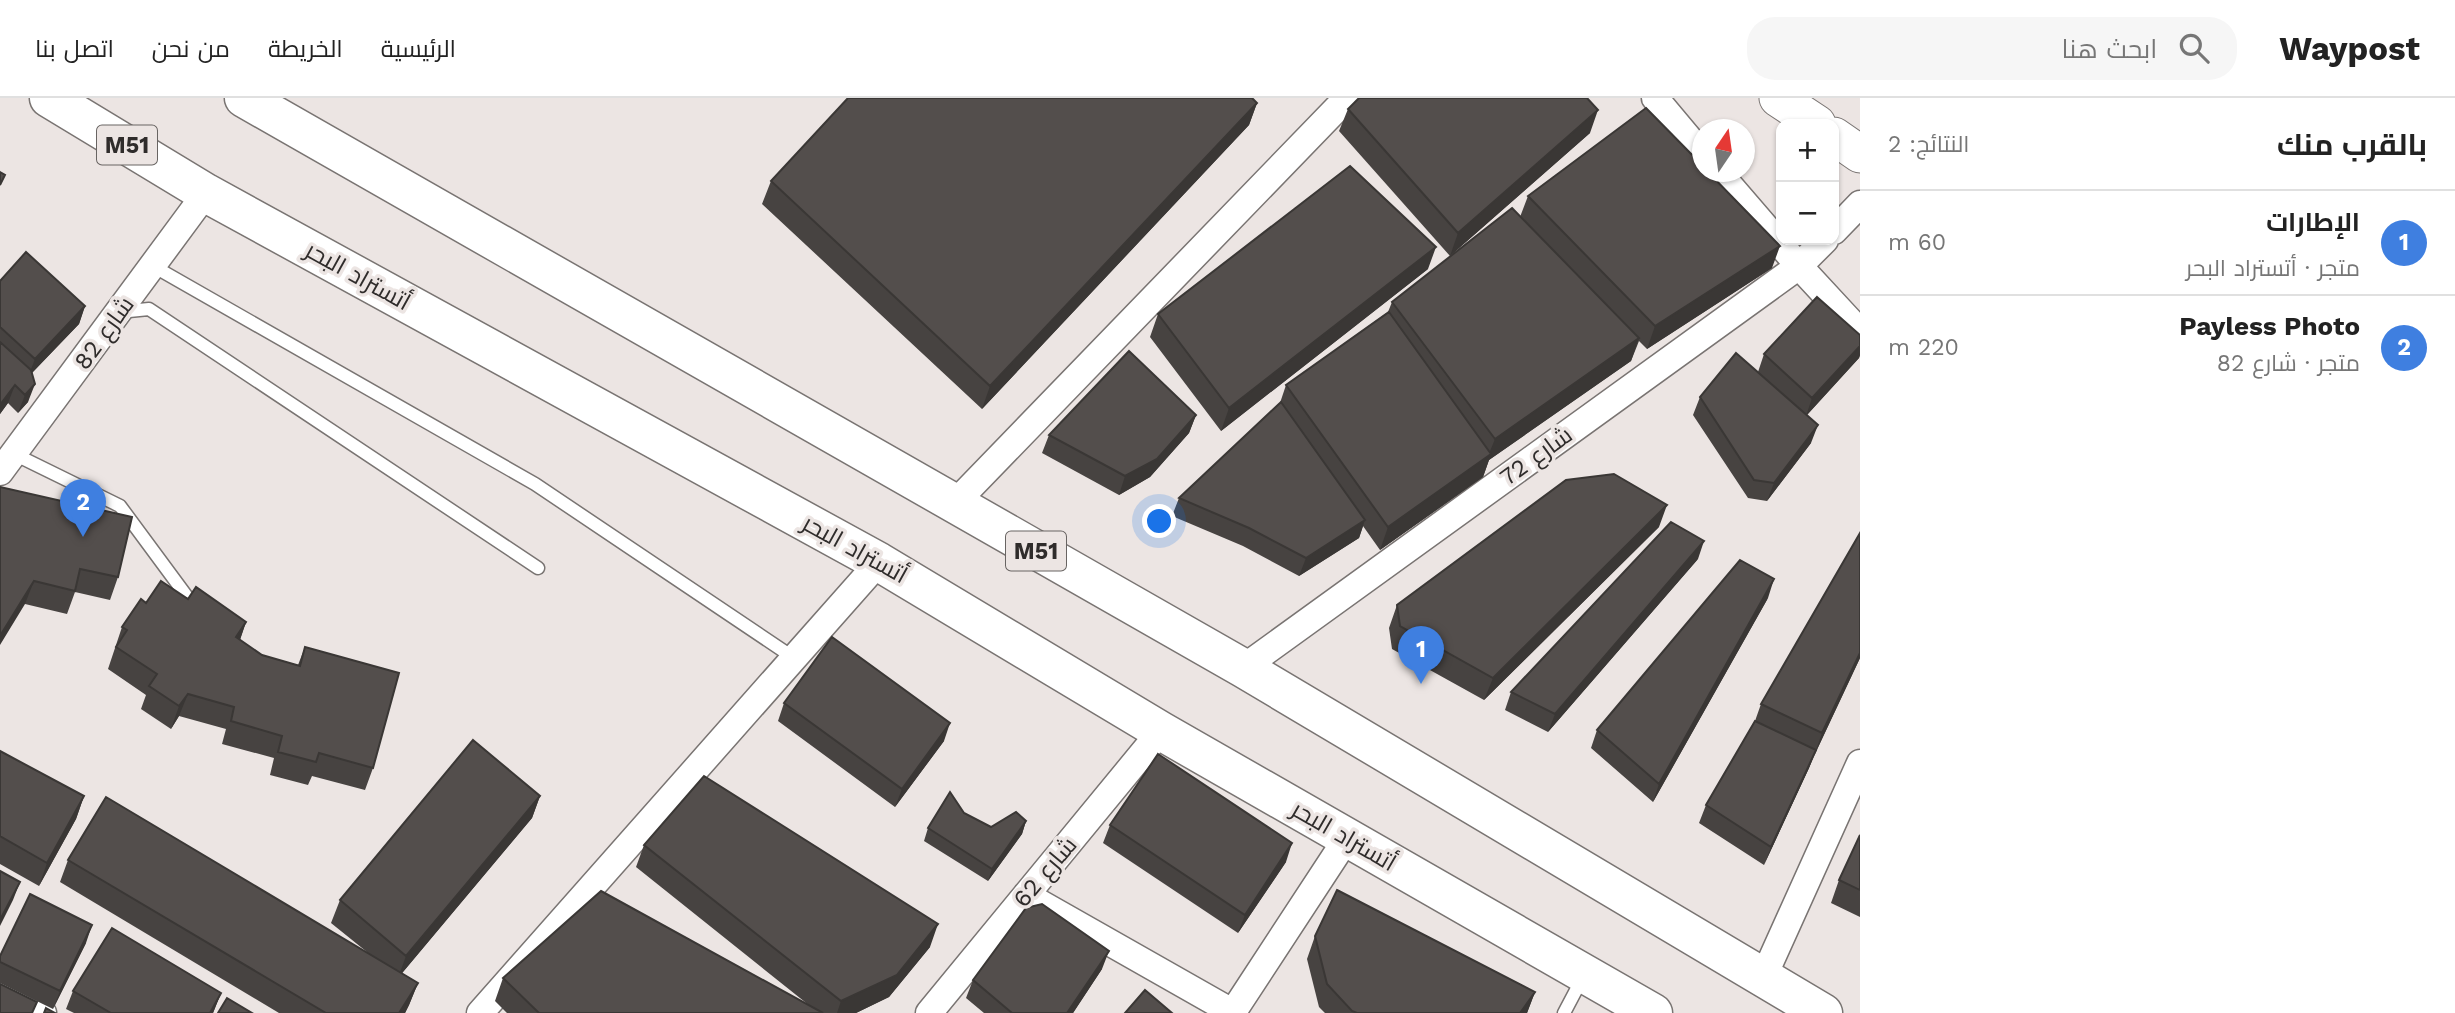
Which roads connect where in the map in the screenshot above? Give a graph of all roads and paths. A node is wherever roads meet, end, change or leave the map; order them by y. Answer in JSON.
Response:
{"nodes":[{"id":1,"x":49,"y":98,"type":"edge"},
{"id":2,"x":244,"y":98,"type":"edge"},
{"id":3,"x":1347,"y":98,"type":"edge"},
{"id":4,"x":1655,"y":98,"type":"edge"},
{"id":5,"x":1778,"y":98,"type":"edge"},
{"id":6,"x":1810,"y":119,"type":"edge"},
{"id":7,"x":1839,"y":139,"type":"edge"},
{"id":8,"x":1692,"y":141,"type":"edge"},
{"id":9,"x":1860,"y":154,"type":"edge"},
{"id":10,"x":1727,"y":182,"type":"edge"},
{"id":11,"x":206,"y":193,"type":"junction"},
{"id":12,"x":1860,"y":204,"type":"edge"},
{"id":13,"x":1839,"y":226,"type":"edge"},
{"id":14,"x":1820,"y":245,"type":"edge"},
{"id":15,"x":153,"y":266,"type":"junction"},
{"id":16,"x":1799,"y":267,"type":"junction"},
{"id":17,"x":119,"y":312,"type":"junction"},
{"id":18,"x":1860,"y":332,"type":"edge"},
{"id":19,"x":7,"y":463,"type":"edge"},
{"id":20,"x":954,"y":505,"type":"junction"},
{"id":21,"x":879,"y":562,"type":"junction"},
{"id":22,"x":538,"y":568,"type":"dead end"},
{"id":23,"x":188,"y":598,"type":"edge"},
{"id":24,"x":794,"y":657,"type":"junction"},
{"id":25,"x":1243,"y":668,"type":"junction"},
{"id":26,"x":1161,"y":731,"type":"junction"},
{"id":27,"x":1860,"y":763,"type":"edge"},
{"id":28,"x":1347,"y":838,"type":"junction"},
{"id":29,"x":588,"y":889,"type":"junction"},
{"id":30,"x":1026,"y":895,"type":"junction"},
{"id":31,"x":611,"y":904,"type":"edge"},
{"id":32,"x":1585,"y":974,"type":"junction"},
{"id":33,"x":1763,"y":978,"type":"junction"},
{"id":34,"x":0,"y":990,"type":"edge"},
{"id":35,"x":43,"y":1013,"type":"edge"},
{"id":36,"x":480,"y":1013,"type":"edge"},
{"id":37,"x":929,"y":1013,"type":"edge"},
{"id":38,"x":1233,"y":1013,"type":"edge"},
{"id":39,"x":1564,"y":1013,"type":"edge"},
{"id":40,"x":1653,"y":1013,"type":"edge"},
{"id":41,"x":1823,"y":1013,"type":"edge"}],
"edges":[{"from":1,"to":11,"type":"highway","name":"أتستراد البحر","number":"M51"},
{"from":2,"to":20,"type":"highway","number":"M51"},
{"from":3,"to":20,"type":"street"},
{"from":4,"to":8,"type":"street"},
{"from":5,"to":6,"type":"street"},
{"from":7,"to":9,"type":"street"},
{"from":10,"to":16,"type":"street"},
{"from":11,"to":15,"type":"street","name":"شارع 82"},
{"from":11,"to":21,"type":"highway","name":"أتستراد البحر","number":"M51"},
{"from":12,"to":13,"type":"street"},
{"from":14,"to":16,"type":"street","name":"شارع 72"},
{"from":15,"to":17,"type":"street","name":"شارع 82"},
{"from":15,"to":24,"type":"lane"},
{"from":16,"to":18,"type":"street"},
{"from":16,"to":25,"type":"street","name":"شارع 72"},
{"from":17,"to":19,"type":"street","name":"شارع 82"},
{"from":17,"to":22,"type":"lane"},
{"from":19,"to":23,"type":"lane"},
{"from":20,"to":25,"type":"highway","number":"M51"},
{"from":21,"to":24,"type":"street"},
{"from":21,"to":26,"type":"highway","name":"أتستراد البحر","number":"M51"},
{"from":24,"to":29,"type":"street"},
{"from":25,"to":33,"type":"highway","number":"M51"},
{"from":26,"to":28,"type":"highway","name":"أتستراد البحر","number":"M51"},
{"from":26,"to":30,"type":"street","name":"شارع 62"},
{"from":27,"to":33,"type":"street"},
{"from":28,"to":32,"type":"highway","name":"أتستراد البحر","number":"M51"},
{"from":28,"to":38,"type":"street"},
{"from":29,"to":31,"type":"street"},
{"from":29,"to":36,"type":"street"},
{"from":30,"to":37,"type":"street","name":"شارع 62"},
{"from":30,"to":38,"type":"street"},
{"from":32,"to":39,"type":"lane"},
{"from":32,"to":40,"type":"highway","name":"أتستراد البحر","number":"M51"},
{"from":33,"to":41,"type":"highway","number":"M51"},
{"from":34,"to":35,"type":"street"}]}
